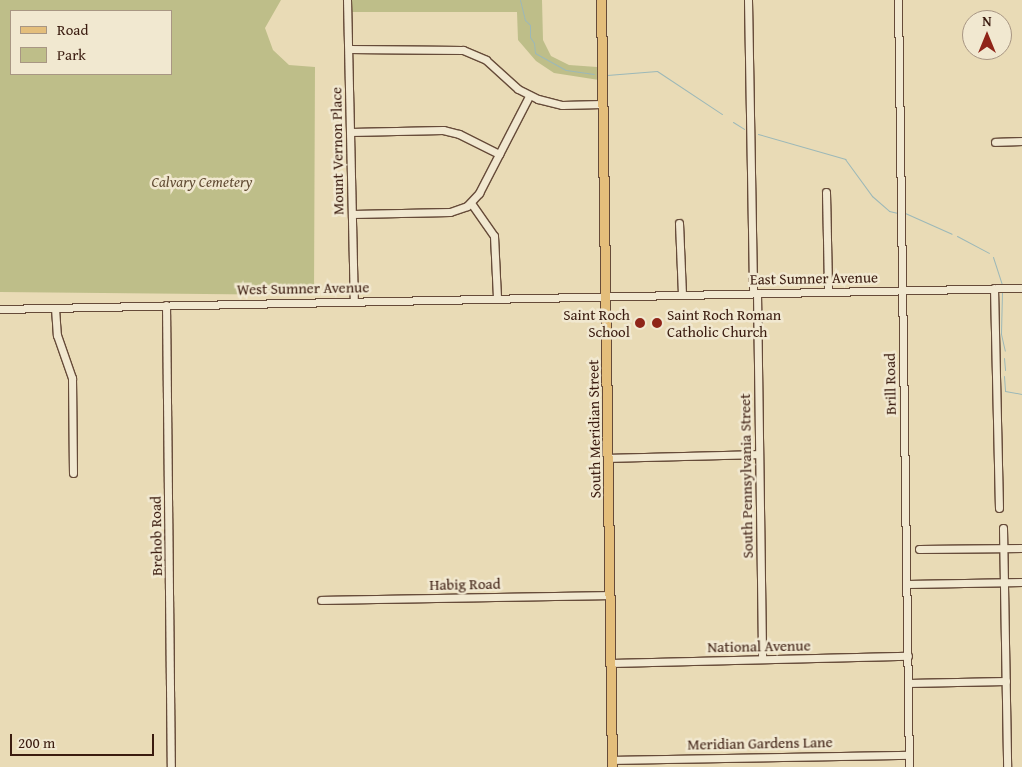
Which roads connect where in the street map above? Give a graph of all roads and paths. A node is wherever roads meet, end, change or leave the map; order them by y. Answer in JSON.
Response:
{"nodes":[{"id":1,"x":347,"y":0,"type":"edge"},
{"id":2,"x":601,"y":0,"type":"edge"},
{"id":3,"x":748,"y":0,"type":"edge"},
{"id":4,"x":898,"y":0,"type":"edge"},
{"id":5,"x":349,"y":49,"type":"junction"},
{"id":6,"x":529,"y":96,"type":"junction"},
{"id":7,"x":602,"y":104,"type":"junction"},
{"id":8,"x":350,"y":132,"type":"junction"},
{"id":9,"x":995,"y":142,"type":"dead end"},
{"id":10,"x":1022,"y":142,"type":"edge"},
{"id":11,"x":499,"y":154,"type":"junction"},
{"id":12,"x":826,"y":192,"type":"dead end"},
{"id":13,"x":471,"y":203,"type":"junction"},
{"id":14,"x":352,"y":214,"type":"junction"},
{"id":15,"x":679,"y":223,"type":"dead end"},
{"id":16,"x":994,"y":288,"type":"junction"},
{"id":17,"x":1022,"y":288,"type":"edge"},
{"id":18,"x":903,"y":290,"type":"junction"},
{"id":19,"x":828,"y":291,"type":"junction"},
{"id":20,"x":755,"y":293,"type":"junction"},
{"id":21,"x":682,"y":294,"type":"junction"},
{"id":22,"x":606,"y":297,"type":"junction"},
{"id":23,"x":497,"y":298,"type":"junction"},
{"id":24,"x":354,"y":301,"type":"junction"},
{"id":25,"x":166,"y":305,"type":"junction"},
{"id":26,"x":55,"y":308,"type":"junction"},
{"id":27,"x":0,"y":309,"type":"edge"},
{"id":28,"x":759,"y":454,"type":"junction"},
{"id":29,"x":608,"y":458,"type":"junction"},
{"id":30,"x":73,"y":473,"type":"dead end"},
{"id":31,"x":999,"y":508,"type":"dead end"},
{"id":32,"x":1003,"y":528,"type":"dead end"},
{"id":33,"x":1003,"y":548,"type":"junction"},
{"id":34,"x":1022,"y":548,"type":"edge"},
{"id":35,"x":919,"y":549,"type":"dead end"},
{"id":36,"x":1004,"y":582,"type":"junction"},
{"id":37,"x":1022,"y":582,"type":"edge"},
{"id":38,"x":907,"y":584,"type":"junction"},
{"id":39,"x":610,"y":595,"type":"junction"},
{"id":40,"x":320,"y":600,"type":"dead end"},
{"id":41,"x":908,"y":656,"type":"junction"},
{"id":42,"x":762,"y":659,"type":"junction"},
{"id":43,"x":611,"y":662,"type":"junction"},
{"id":44,"x":1006,"y":681,"type":"junction"},
{"id":45,"x":908,"y":683,"type":"junction"},
{"id":46,"x":908,"y":755,"type":"junction"},
{"id":47,"x":612,"y":763,"type":"edge"},
{"id":48,"x":171,"y":767,"type":"edge"},
{"id":49,"x":909,"y":767,"type":"edge"},
{"id":50,"x":1007,"y":767,"type":"edge"}],
"edges":[{"from":1,"to":5,"type":"street","name":"Mount Vernon Place"},
{"from":2,"to":7,"type":"main road","name":"South Meridian Street"},
{"from":3,"to":20,"type":"street","name":"South Pennsylvania Street"},
{"from":4,"to":18,"type":"street","name":"Brill Road"},
{"from":5,"to":6,"type":"street"},
{"from":5,"to":8,"type":"street","name":"Mount Vernon Place"},
{"from":6,"to":7,"type":"street"},
{"from":6,"to":11,"type":"street"},
{"from":7,"to":22,"type":"main road","name":"South Meridian Street"},
{"from":8,"to":11,"type":"street"},
{"from":8,"to":14,"type":"street","name":"Mount Vernon Place"},
{"from":9,"to":10,"type":"street"},
{"from":11,"to":13,"type":"street"},
{"from":12,"to":19,"type":"street"},
{"from":13,"to":14,"type":"street"},
{"from":13,"to":23,"type":"street"},
{"from":14,"to":24,"type":"street","name":"Mount Vernon Place"},
{"from":15,"to":21,"type":"street"},
{"from":16,"to":17,"type":"street","name":"East Sumner Avenue"},
{"from":16,"to":18,"type":"street","name":"East Sumner Avenue"},
{"from":16,"to":31,"type":"street"},
{"from":18,"to":19,"type":"street","name":"East Sumner Avenue"},
{"from":18,"to":38,"type":"street","name":"Brill Road"},
{"from":19,"to":20,"type":"street","name":"East Sumner Avenue"},
{"from":20,"to":21,"type":"street","name":"East Sumner Avenue"},
{"from":20,"to":28,"type":"street","name":"South Pennsylvania Street"},
{"from":21,"to":22,"type":"street","name":"East Sumner Avenue"},
{"from":22,"to":23,"type":"street","name":"West Sumner Avenue"},
{"from":22,"to":29,"type":"main road","name":"South Meridian Street"},
{"from":23,"to":24,"type":"street","name":"West Sumner Avenue"},
{"from":24,"to":25,"type":"street","name":"West Sumner Avenue"},
{"from":25,"to":26,"type":"street","name":"West Sumner Avenue"},
{"from":25,"to":48,"type":"street","name":"Brehob Road"},
{"from":26,"to":27,"type":"street","name":"West Sumner Avenue"},
{"from":26,"to":30,"type":"street"},
{"from":28,"to":29,"type":"street"},
{"from":28,"to":42,"type":"street","name":"South Pennsylvania Street"},
{"from":29,"to":39,"type":"main road","name":"South Meridian Street"},
{"from":32,"to":33,"type":"street"},
{"from":33,"to":34,"type":"street"},
{"from":33,"to":35,"type":"street"},
{"from":33,"to":36,"type":"street"},
{"from":36,"to":37,"type":"street"},
{"from":36,"to":38,"type":"street"},
{"from":36,"to":44,"type":"street"},
{"from":38,"to":41,"type":"street","name":"Brill Road"},
{"from":39,"to":40,"type":"street","name":"Habig Road"},
{"from":39,"to":43,"type":"main road","name":"South Meridian Street"},
{"from":41,"to":42,"type":"street","name":"National Avenue"},
{"from":41,"to":45,"type":"street","name":"Brill Road"},
{"from":42,"to":43,"type":"street","name":"National Avenue"},
{"from":43,"to":47,"type":"main road","name":"South Meridian Street"},
{"from":44,"to":45,"type":"street"},
{"from":44,"to":50,"type":"street"},
{"from":45,"to":46,"type":"street","name":"Brill Road"},
{"from":46,"to":47,"type":"street","name":"Meridian Gardens Lane"},
{"from":46,"to":49,"type":"street","name":"Brill Road"}]}
